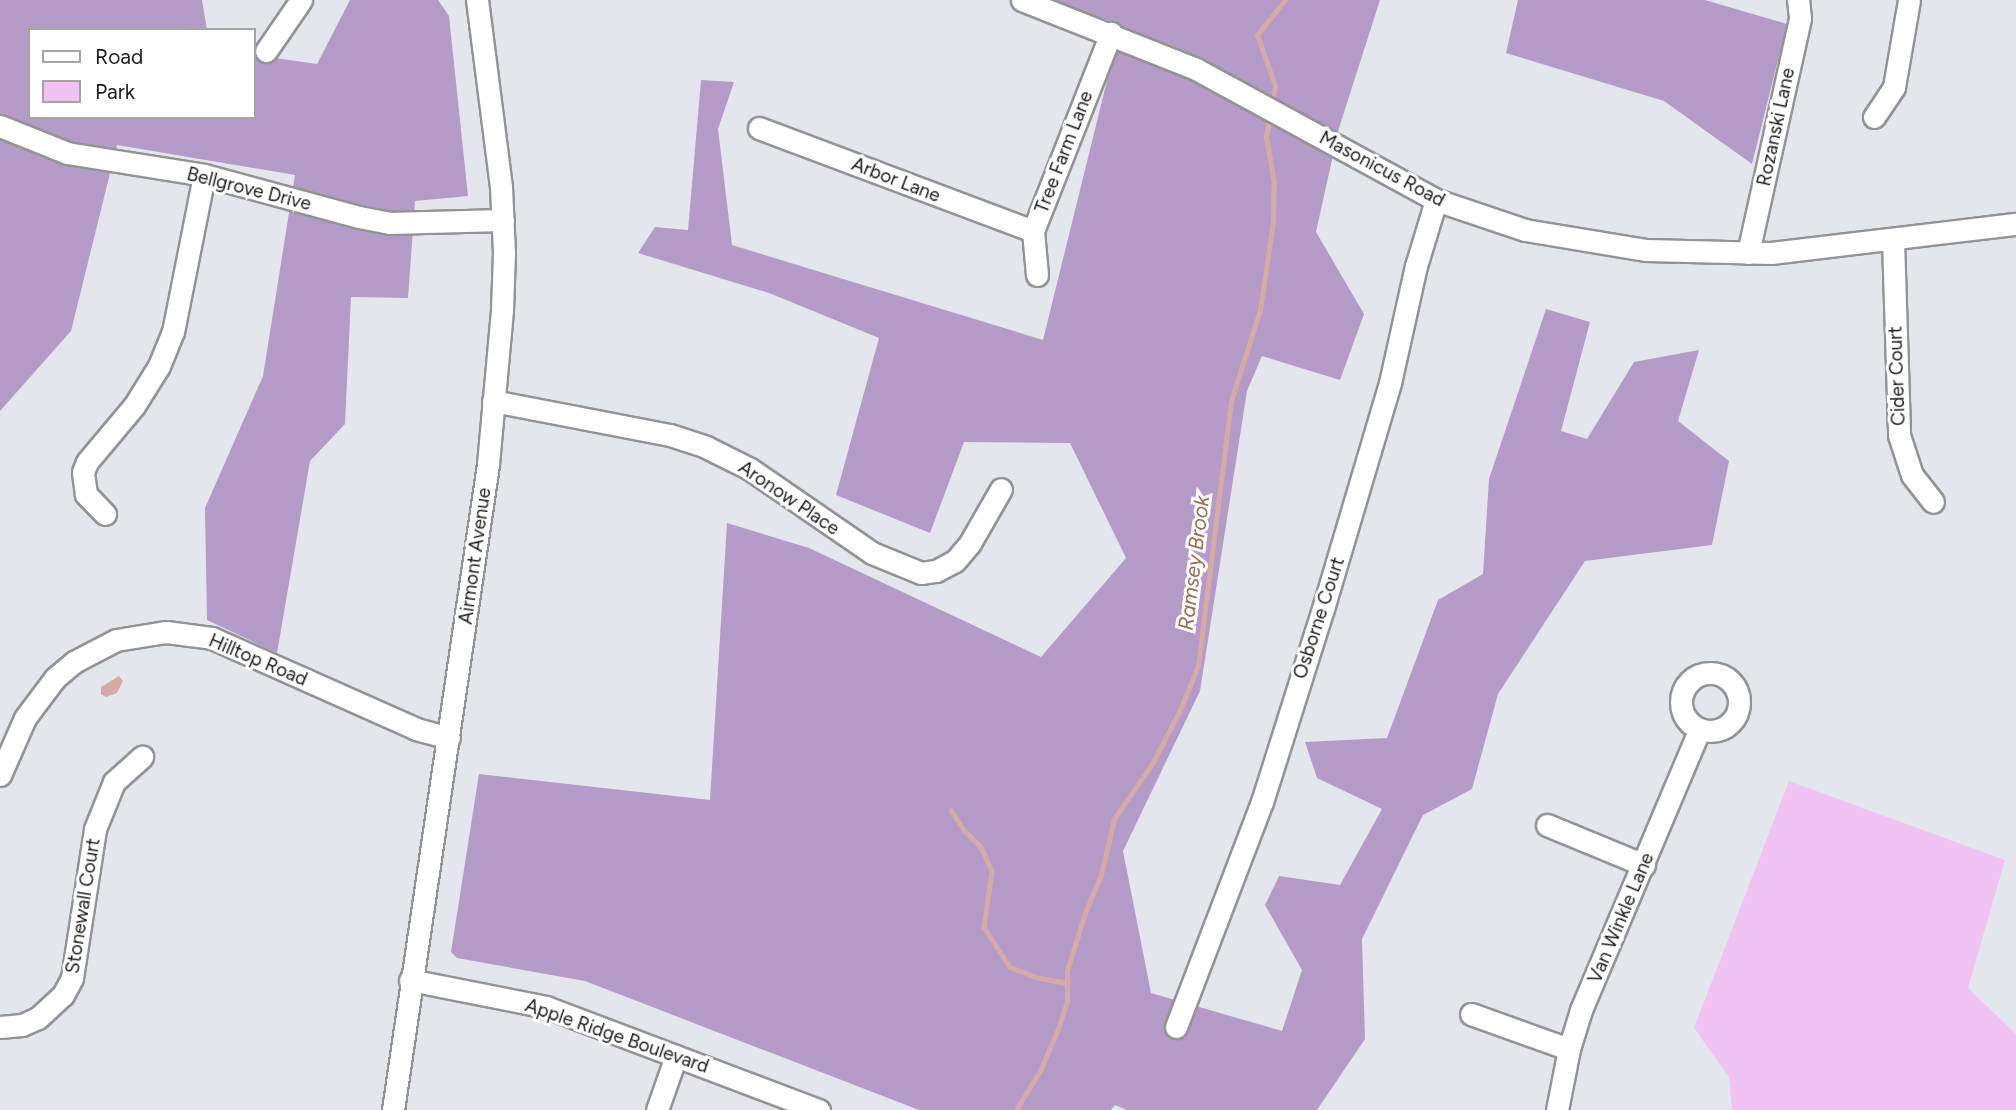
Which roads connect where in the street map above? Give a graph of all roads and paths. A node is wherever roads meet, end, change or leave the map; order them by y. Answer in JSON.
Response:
{"nodes":[{"id":1,"x":301,"y":0,"type":"edge"},
{"id":2,"x":477,"y":0,"type":"edge"},
{"id":3,"x":1022,"y":0,"type":"edge"},
{"id":4,"x":1798,"y":0,"type":"edge"},
{"id":5,"x":1909,"y":0,"type":"edge"},
{"id":6,"x":1111,"y":33,"type":"junction"},
{"id":7,"x":266,"y":51,"type":"dead end"},
{"id":8,"x":1874,"y":117,"type":"dead end"},
{"id":9,"x":0,"y":126,"type":"edge"},
{"id":10,"x":759,"y":128,"type":"dead end"},
{"id":11,"x":204,"y":175,"type":"junction"},
{"id":12,"x":1436,"y":200,"type":"junction"},
{"id":13,"x":503,"y":220,"type":"junction"},
{"id":14,"x":2016,"y":224,"type":"edge"},
{"id":15,"x":1033,"y":231,"type":"junction"},
{"id":16,"x":1893,"y":240,"type":"junction"},
{"id":17,"x":1748,"y":253,"type":"junction"},
{"id":18,"x":1037,"y":275,"type":"dead end"},
{"id":19,"x":493,"y":401,"type":"junction"},
{"id":20,"x":1000,"y":489,"type":"dead end"},
{"id":21,"x":1933,"y":502,"type":"dead end"},
{"id":22,"x":105,"y":514,"type":"dead end"},
{"id":23,"x":1699,"y":730,"type":"dead end"},
{"id":24,"x":449,"y":738,"type":"junction"},
{"id":25,"x":142,"y":757,"type":"dead end"},
{"id":26,"x":0,"y":775,"type":"edge"},
{"id":27,"x":1547,"y":825,"type":"dead end"},
{"id":28,"x":1644,"y":864,"type":"junction"},
{"id":29,"x":410,"y":980,"type":"junction"},
{"id":30,"x":1471,"y":1014,"type":"dead end"},
{"id":31,"x":0,"y":1027,"type":"edge"},
{"id":32,"x":1176,"y":1027,"type":"dead end"},
{"id":33,"x":1569,"y":1049,"type":"junction"},
{"id":34,"x":676,"y":1056,"type":"junction"},
{"id":35,"x":393,"y":1110,"type":"edge"},
{"id":36,"x":657,"y":1110,"type":"edge"},
{"id":37,"x":819,"y":1110,"type":"edge"},
{"id":38,"x":1557,"y":1110,"type":"edge"}],
"edges":[{"from":1,"to":7,"type":"street"},
{"from":2,"to":13,"type":"street","name":"Airmont Avenue"},
{"from":3,"to":6,"type":"street","name":"Masonicus Road"},
{"from":4,"to":17,"type":"street","name":"Rozanski Lane"},
{"from":5,"to":8,"type":"street"},
{"from":6,"to":12,"type":"street","name":"Masonicus Road"},
{"from":6,"to":15,"type":"street","name":"Tree Farm Lane"},
{"from":9,"to":11,"type":"street","name":"Bellgrove Drive"},
{"from":10,"to":15,"type":"street","name":"Arbor Lane"},
{"from":11,"to":13,"type":"street","name":"Bellgrove Drive"},
{"from":11,"to":22,"type":"street"},
{"from":12,"to":17,"type":"street","name":"Masonicus Road"},
{"from":12,"to":32,"type":"street","name":"Osborne Court"},
{"from":13,"to":19,"type":"street","name":"Airmont Avenue"},
{"from":14,"to":16,"type":"street","name":"Masonicus Road"},
{"from":15,"to":18,"type":"street","name":"Tree Farm Lane"},
{"from":16,"to":17,"type":"street","name":"Masonicus Road"},
{"from":16,"to":21,"type":"street","name":"Cider Court"},
{"from":19,"to":20,"type":"street","name":"Aronow Place"},
{"from":19,"to":24,"type":"street","name":"Airmont Avenue"},
{"from":23,"to":28,"type":"street","name":"Van Winkle Lane"},
{"from":24,"to":26,"type":"street","name":"Hilltop Road"},
{"from":24,"to":29,"type":"street","name":"Airmont Avenue"},
{"from":25,"to":31,"type":"street","name":"Stonewall Court"},
{"from":27,"to":28,"type":"street"},
{"from":28,"to":33,"type":"street","name":"Van Winkle Lane"},
{"from":29,"to":34,"type":"street","name":"Apple Ridge Boulevard"},
{"from":29,"to":35,"type":"street","name":"Airmont Avenue"},
{"from":30,"to":33,"type":"street"},
{"from":33,"to":38,"type":"street","name":"Van Winkle Lane"},
{"from":34,"to":36,"type":"street"},
{"from":34,"to":37,"type":"street","name":"Apple Ridge Boulevard"}]}
